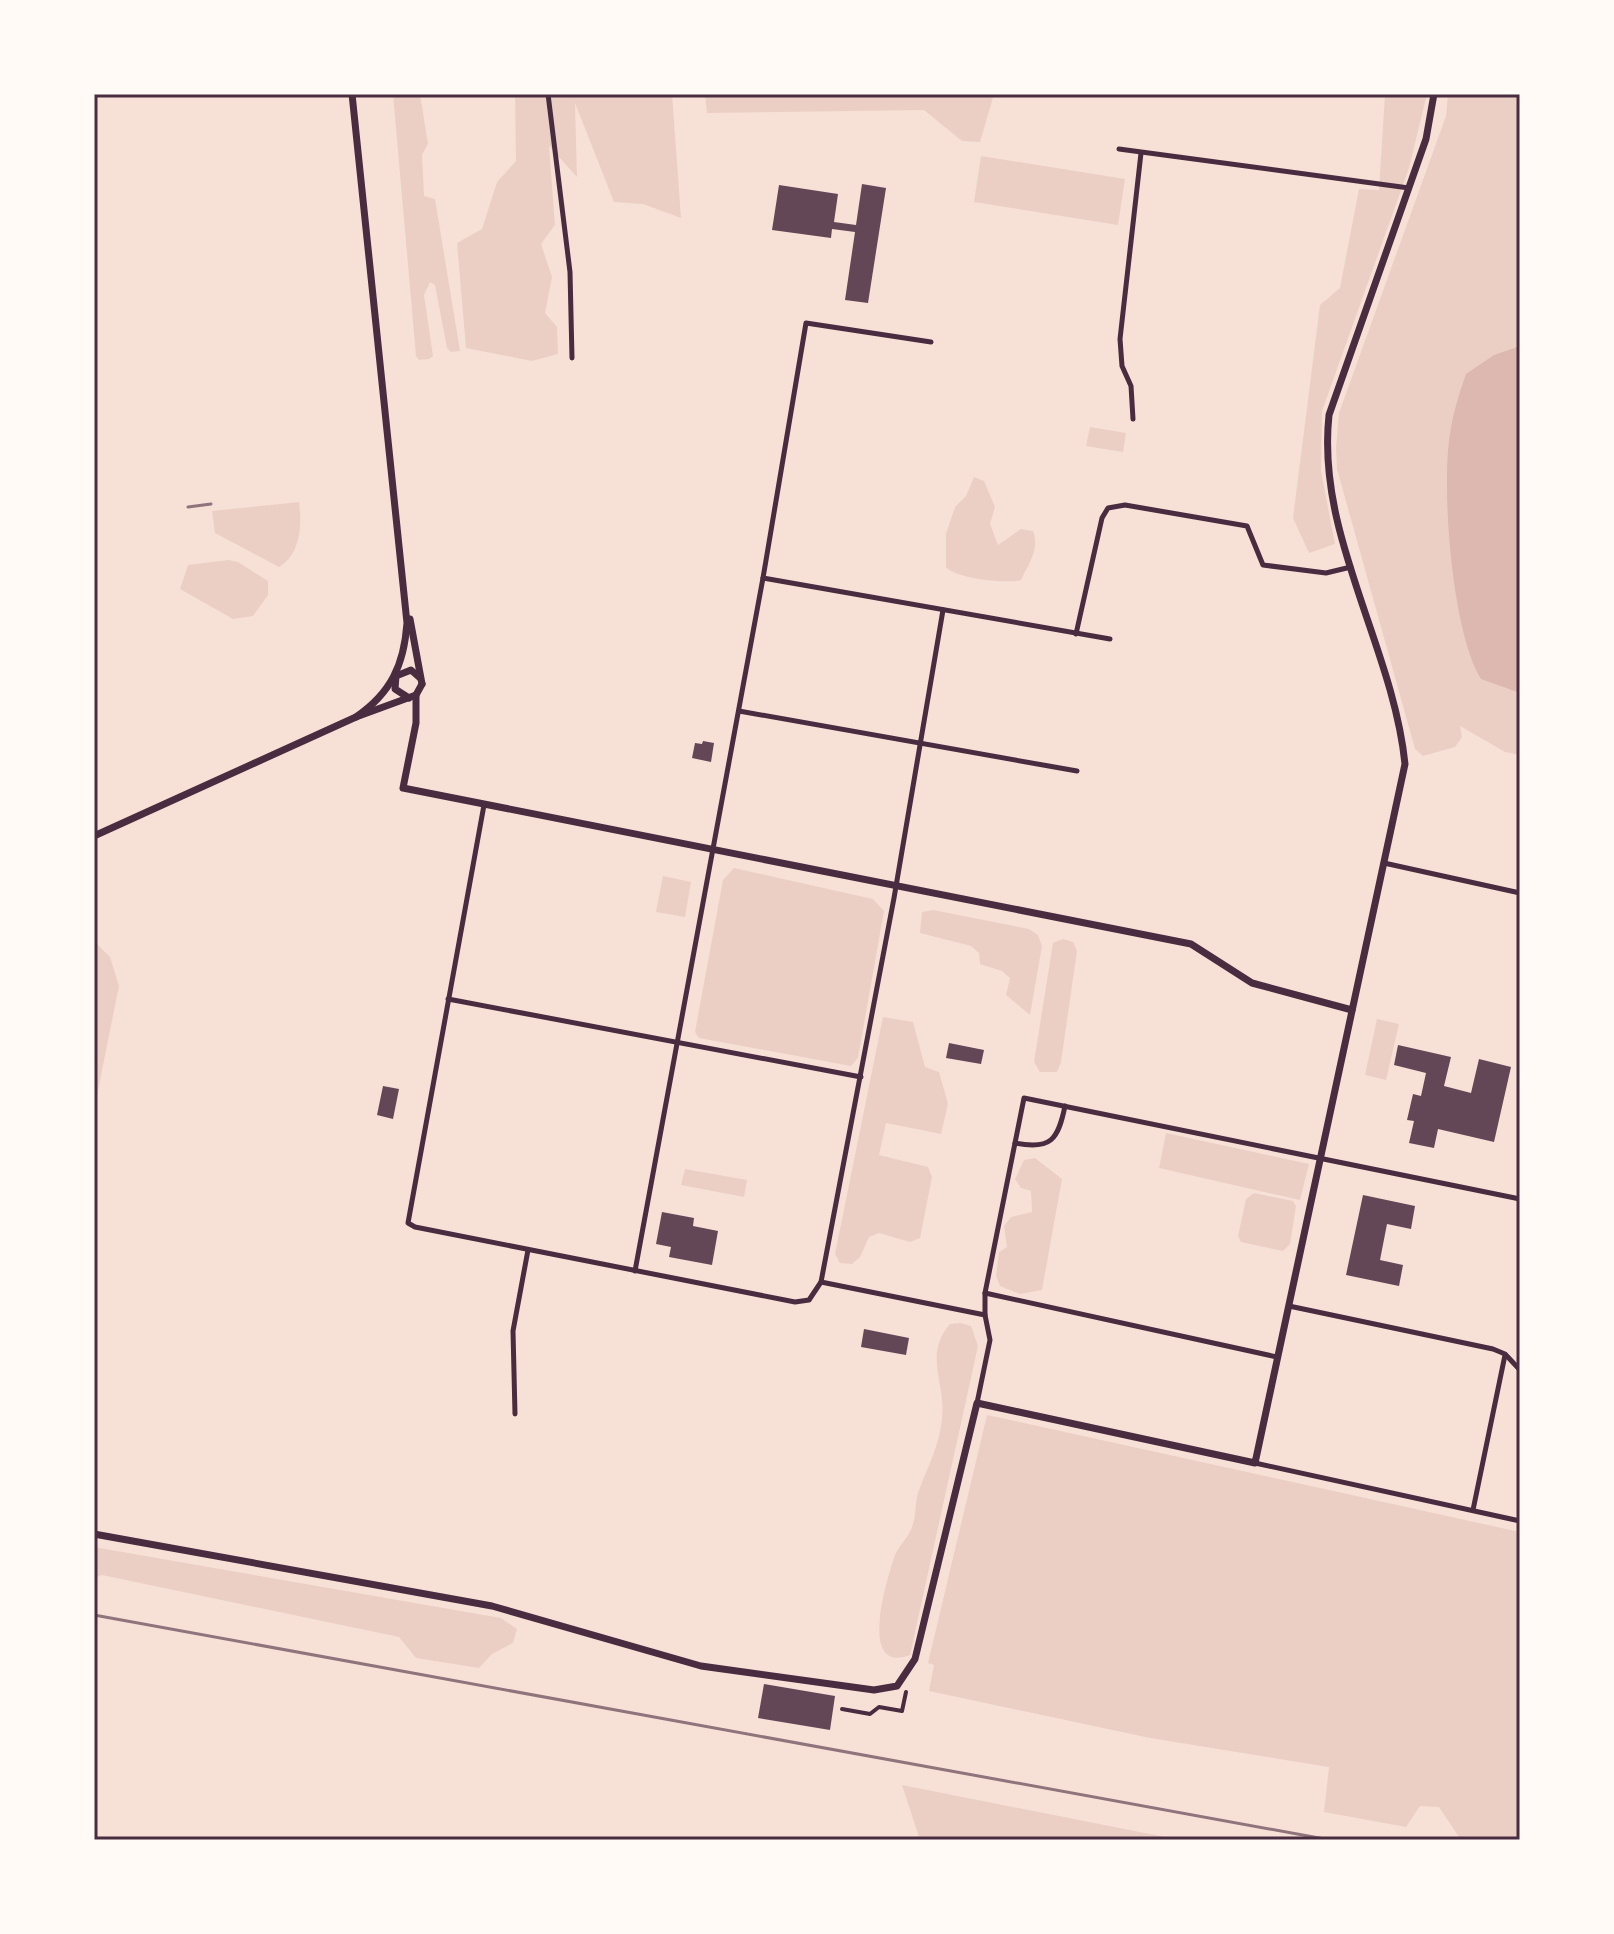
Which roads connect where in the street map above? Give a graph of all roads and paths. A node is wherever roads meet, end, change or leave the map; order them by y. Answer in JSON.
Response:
{"nodes":[{"id":1,"x":352,"y":94,"type":"edge"},
{"id":2,"x":548,"y":94,"type":"edge"},
{"id":3,"x":1434,"y":94,"type":"edge"},
{"id":4,"x":1119,"y":149,"type":"dead end"},
{"id":5,"x":1141,"y":153,"type":"junction"},
{"id":6,"x":1409,"y":188,"type":"junction"},
{"id":7,"x":931,"y":342,"type":"dead end"},
{"id":8,"x":572,"y":358,"type":"dead end"},
{"id":9,"x":1133,"y":419,"type":"dead end"},
{"id":10,"x":1351,"y":567,"type":"junction"},
{"id":11,"x":763,"y":578,"type":"junction"},
{"id":12,"x":405,"y":596,"type":"junction"},
{"id":13,"x":943,"y":610,"type":"junction"},
{"id":14,"x":1076,"y":634,"type":"junction"},
{"id":15,"x":1110,"y":639,"type":"dead end"},
{"id":16,"x":396,"y":676,"type":"junction"},
{"id":17,"x":422,"y":684,"type":"junction"},
{"id":18,"x":413,"y":697,"type":"junction"},
{"id":19,"x":739,"y":711,"type":"junction"},
{"id":20,"x":356,"y":717,"type":"junction"},
{"id":21,"x":922,"y":743,"type":"junction"},
{"id":22,"x":1077,"y":771,"type":"dead end"},
{"id":23,"x":484,"y":805,"type":"junction"},
{"id":24,"x":94,"y":836,"type":"edge"},
{"id":25,"x":714,"y":849,"type":"junction"},
{"id":26,"x":1383,"y":863,"type":"junction"},
{"id":27,"x":896,"y":885,"type":"junction"},
{"id":28,"x":1520,"y":893,"type":"edge"},
{"id":29,"x":448,"y":999,"type":"junction"},
{"id":30,"x":1352,"y":1010,"type":"junction"},
{"id":31,"x":679,"y":1042,"type":"junction"},
{"id":32,"x":861,"y":1077,"type":"junction"},
{"id":33,"x":1065,"y":1106,"type":"junction"},
{"id":34,"x":1015,"y":1143,"type":"junction"},
{"id":35,"x":1320,"y":1159,"type":"junction"},
{"id":36,"x":1520,"y":1199,"type":"edge"},
{"id":37,"x":528,"y":1250,"type":"junction"},
{"id":38,"x":635,"y":1271,"type":"junction"},
{"id":39,"x":821,"y":1282,"type":"junction"},
{"id":40,"x":985,"y":1293,"type":"junction"},
{"id":41,"x":1289,"y":1306,"type":"junction"},
{"id":42,"x":985,"y":1315,"type":"junction"},
{"id":43,"x":1505,"y":1354,"type":"junction"},
{"id":44,"x":1277,"y":1357,"type":"junction"},
{"id":45,"x":1520,"y":1370,"type":"edge"},
{"id":46,"x":977,"y":1403,"type":"junction"},
{"id":47,"x":515,"y":1414,"type":"dead end"},
{"id":48,"x":1255,"y":1463,"type":"junction"},
{"id":49,"x":1473,"y":1510,"type":"junction"},
{"id":50,"x":1520,"y":1521,"type":"edge"},
{"id":51,"x":94,"y":1534,"type":"edge"},
{"id":52,"x":906,"y":1692,"type":"dead end"},
{"id":53,"x":842,"y":1709,"type":"dead end"}],
"edges":[{"from":1,"to":12,"type":"street"},
{"from":2,"to":8,"type":"street"},
{"from":3,"to":6,"type":"street"},
{"from":4,"to":5,"type":"street"},
{"from":5,"to":6,"type":"street"},
{"from":5,"to":9,"type":"street"},
{"from":6,"to":10,"type":"street"},
{"from":7,"to":11,"type":"street"},
{"from":10,"to":14,"type":"street"},
{"from":10,"to":26,"type":"street"},
{"from":11,"to":13,"type":"street"},
{"from":11,"to":19,"type":"street"},
{"from":12,"to":16,"type":"street"},
{"from":12,"to":17,"type":"street"},
{"from":13,"to":14,"type":"street"},
{"from":13,"to":21,"type":"street"},
{"from":14,"to":15,"type":"street"},
{"from":16,"to":17,"type":"street"},
{"from":16,"to":18,"type":"street"},
{"from":16,"to":20,"type":"street"},
{"from":17,"to":18,"type":"street"},
{"from":18,"to":20,"type":"street"},
{"from":18,"to":23,"type":"street"},
{"from":19,"to":21,"type":"street"},
{"from":19,"to":25,"type":"street"},
{"from":20,"to":24,"type":"street"},
{"from":21,"to":22,"type":"street"},
{"from":21,"to":27,"type":"street"},
{"from":23,"to":25,"type":"street"},
{"from":23,"to":29,"type":"street"},
{"from":25,"to":27,"type":"street"},
{"from":25,"to":31,"type":"street"},
{"from":26,"to":28,"type":"street"},
{"from":26,"to":30,"type":"street"},
{"from":27,"to":30,"type":"street"},
{"from":27,"to":32,"type":"street"},
{"from":29,"to":31,"type":"street"},
{"from":29,"to":37,"type":"street"},
{"from":30,"to":35,"type":"street"},
{"from":31,"to":32,"type":"street"},
{"from":31,"to":38,"type":"street"},
{"from":32,"to":39,"type":"street"},
{"from":33,"to":34,"type":"street"},
{"from":33,"to":34,"type":"street"},
{"from":33,"to":35,"type":"street"},
{"from":34,"to":40,"type":"street"},
{"from":35,"to":36,"type":"street"},
{"from":35,"to":41,"type":"street"},
{"from":37,"to":38,"type":"street"},
{"from":37,"to":47,"type":"street"},
{"from":38,"to":39,"type":"street"},
{"from":39,"to":42,"type":"street"},
{"from":40,"to":42,"type":"street"},
{"from":40,"to":44,"type":"street"},
{"from":41,"to":43,"type":"street"},
{"from":41,"to":44,"type":"street"},
{"from":42,"to":46,"type":"street"},
{"from":43,"to":45,"type":"street"},
{"from":43,"to":49,"type":"street"},
{"from":44,"to":48,"type":"street"},
{"from":46,"to":48,"type":"street"},
{"from":46,"to":51,"type":"street"},
{"from":48,"to":49,"type":"street"},
{"from":49,"to":50,"type":"street"},
{"from":52,"to":53,"type":"street"}]}
